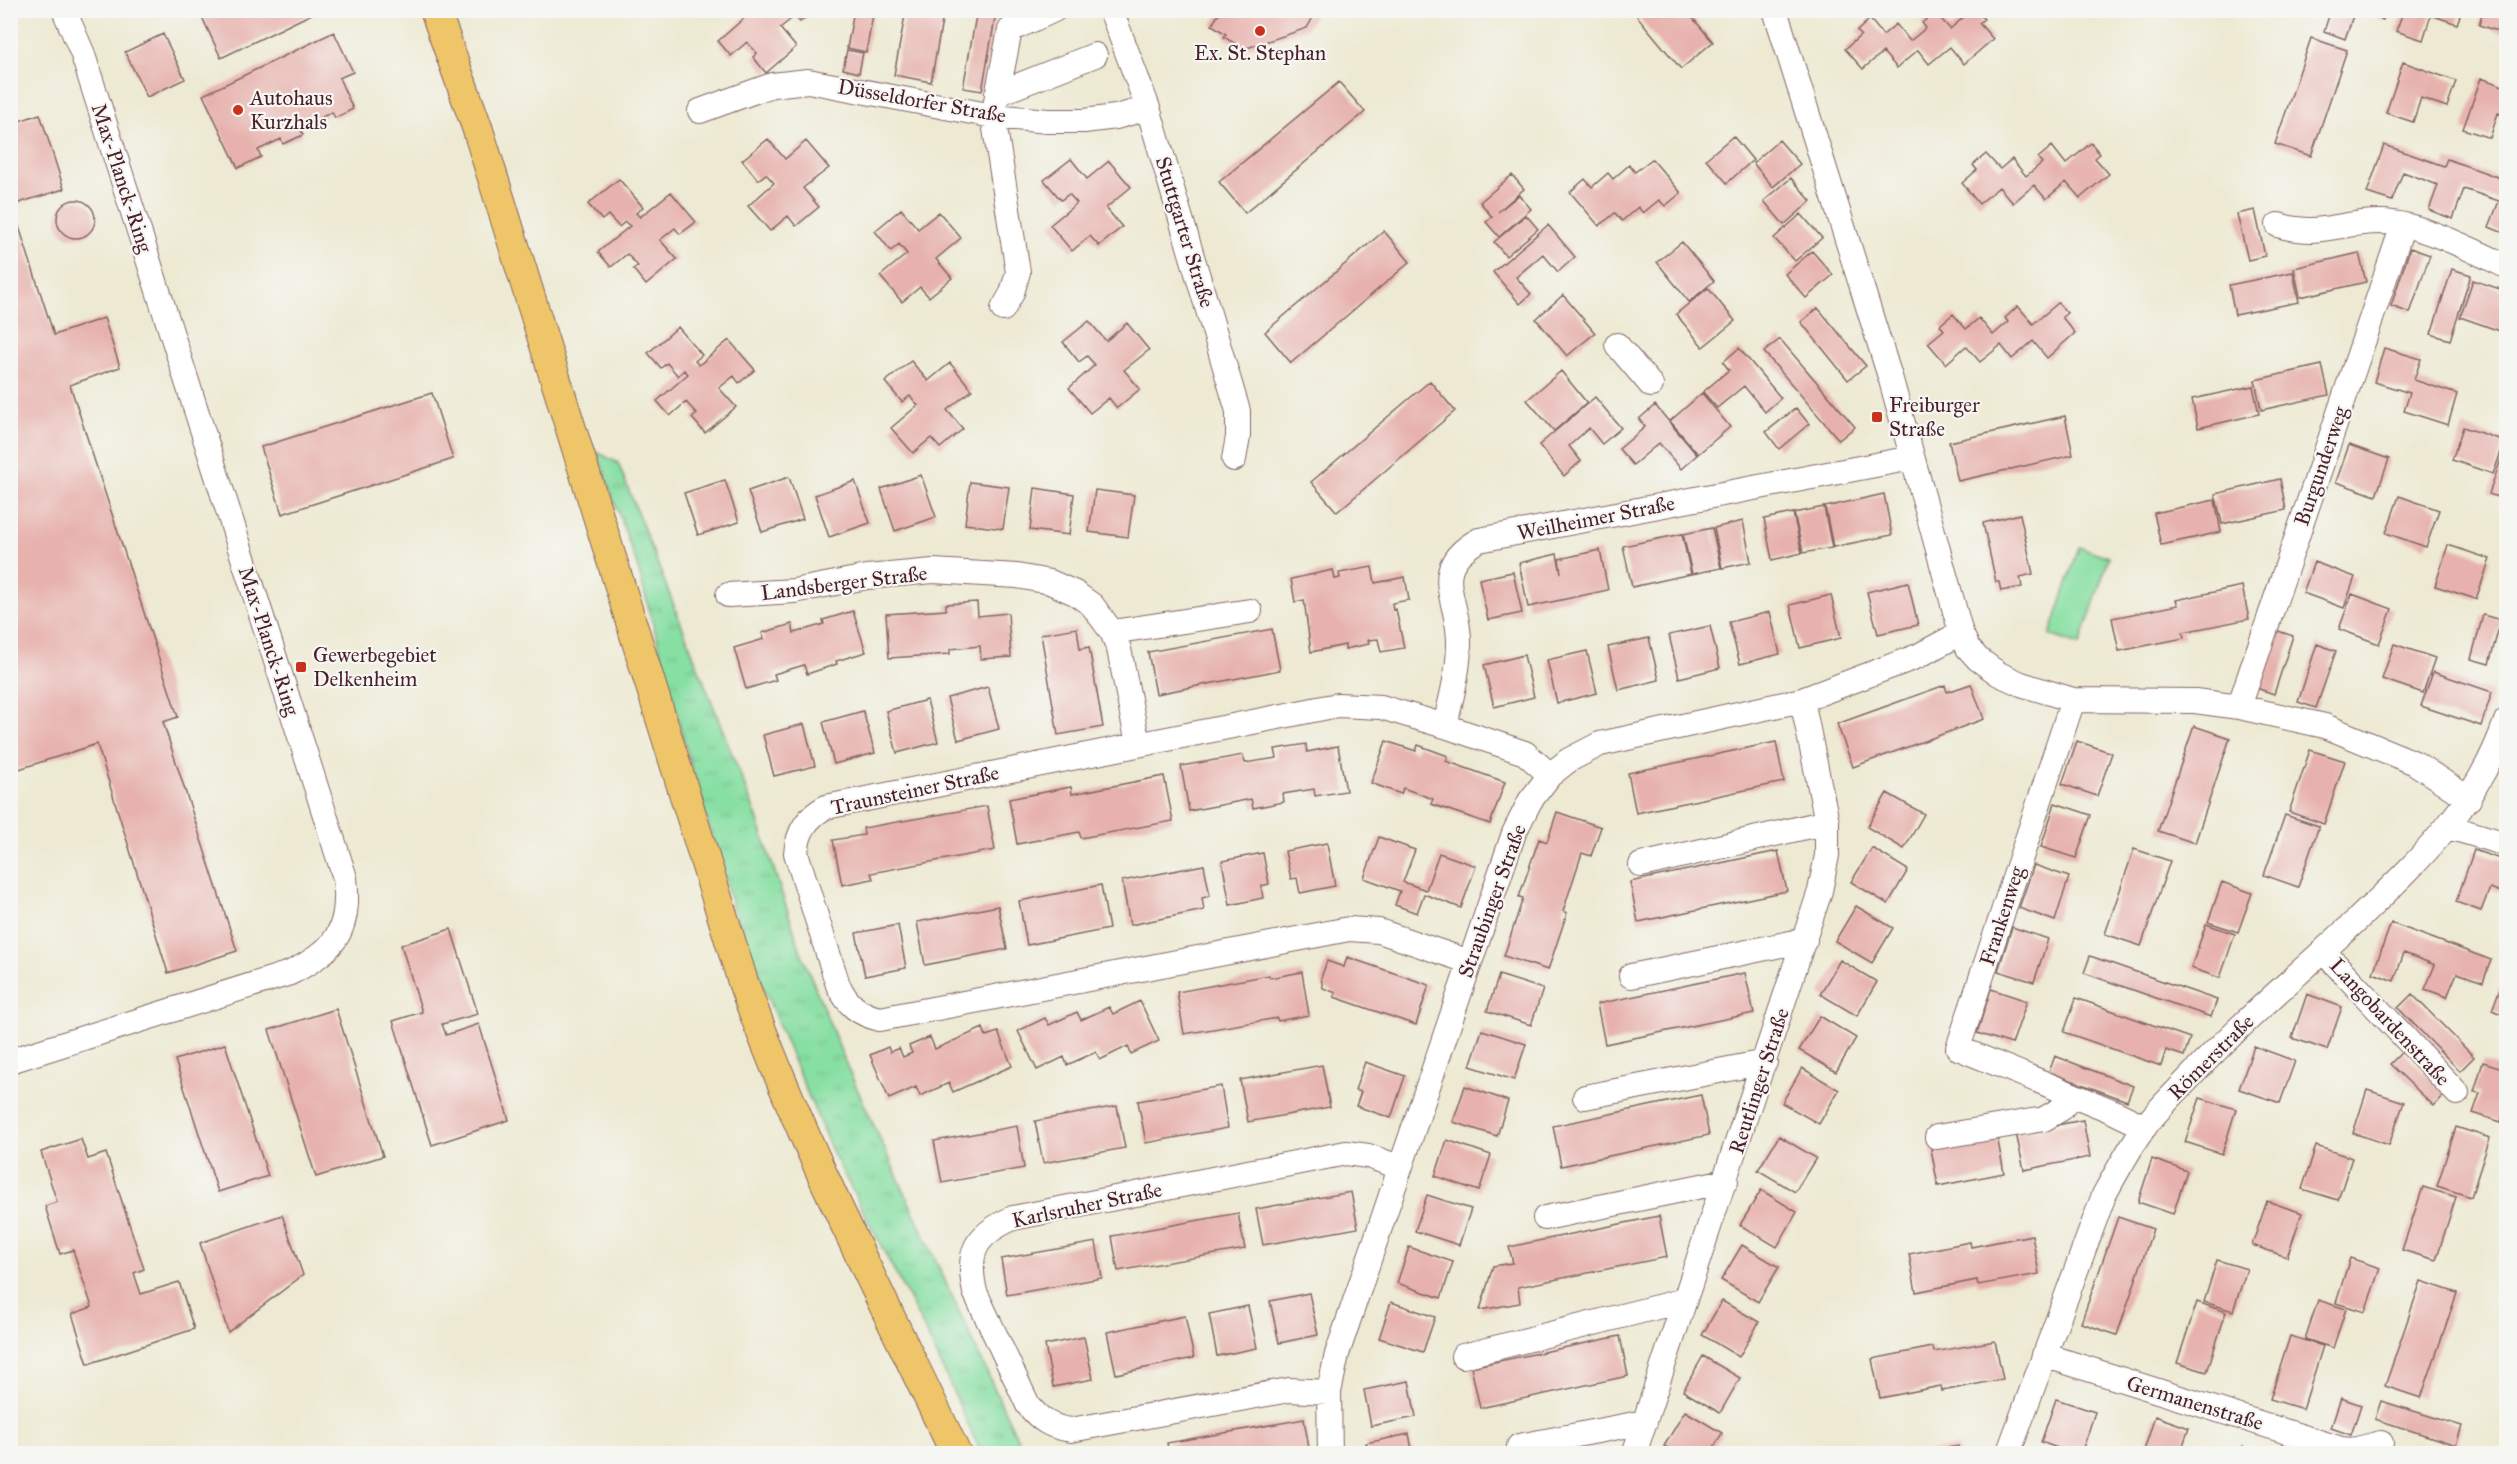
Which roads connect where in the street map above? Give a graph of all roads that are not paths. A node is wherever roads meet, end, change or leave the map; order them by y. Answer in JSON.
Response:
{"nodes":[{"id":1,"x":64,"y":10,"type":"edge"},
{"id":2,"x":435,"y":10,"type":"edge"},
{"id":3,"x":1054,"y":10,"type":"edge"},
{"id":4,"x":1775,"y":10,"type":"edge"},
{"id":5,"x":1118,"y":12,"type":"edge"},
{"id":6,"x":1095,"y":55,"type":"dead end"},
{"id":7,"x":995,"y":105,"type":"junction"},
{"id":8,"x":1148,"y":108,"type":"junction"},
{"id":9,"x":700,"y":111,"type":"dead end"},
{"id":10,"x":2278,"y":225,"type":"dead end"},
{"id":11,"x":2403,"y":225,"type":"junction"},
{"id":12,"x":2506,"y":266,"type":"edge"},
{"id":13,"x":1003,"y":309,"type":"dead end"},
{"id":14,"x":1617,"y":345,"type":"dead end"},
{"id":15,"x":1652,"y":385,"type":"dead end"},
{"id":16,"x":1912,"y":458,"type":"junction"},
{"id":17,"x":1234,"y":459,"type":"dead end"},
{"id":18,"x":728,"y":595,"type":"dead end"},
{"id":19,"x":1250,"y":611,"type":"dead end"},
{"id":20,"x":1113,"y":632,"type":"junction"},
{"id":21,"x":1961,"y":633,"type":"junction"},
{"id":22,"x":1802,"y":700,"type":"junction"},
{"id":23,"x":2073,"y":700,"type":"junction"},
{"id":24,"x":2239,"y":707,"type":"junction"},
{"id":25,"x":2506,"y":721,"type":"edge"},
{"id":26,"x":1445,"y":726,"type":"junction"},
{"id":27,"x":1138,"y":744,"type":"junction"},
{"id":28,"x":1550,"y":775,"type":"junction"},
{"id":29,"x":2469,"y":799,"type":"junction"},
{"id":30,"x":1827,"y":822,"type":"junction"},
{"id":31,"x":2449,"y":827,"type":"junction"},
{"id":32,"x":2506,"y":844,"type":"edge"},
{"id":33,"x":1641,"y":865,"type":"dead end"},
{"id":34,"x":1805,"y":940,"type":"junction"},
{"id":35,"x":2323,"y":951,"type":"junction"},
{"id":36,"x":1470,"y":962,"type":"junction"},
{"id":37,"x":1631,"y":976,"type":"dead end"},
{"id":38,"x":10,"y":1061,"type":"edge"},
{"id":39,"x":1765,"y":1062,"type":"junction"},
{"id":40,"x":2457,"y":1093,"type":"dead end"},
{"id":41,"x":2073,"y":1095,"type":"junction"},
{"id":42,"x":1585,"y":1097,"type":"dead end"},
{"id":43,"x":2145,"y":1126,"type":"junction"},
{"id":44,"x":1937,"y":1137,"type":"dead end"},
{"id":45,"x":1399,"y":1167,"type":"junction"},
{"id":46,"x":1726,"y":1181,"type":"junction"},
{"id":47,"x":1545,"y":1218,"type":"dead end"},
{"id":48,"x":1685,"y":1300,"type":"junction"},
{"id":49,"x":2044,"y":1355,"type":"junction"},
{"id":50,"x":1463,"y":1356,"type":"dead end"},
{"id":51,"x":1329,"y":1392,"type":"junction"},
{"id":52,"x":1645,"y":1422,"type":"junction"},
{"id":53,"x":2381,"y":1443,"type":"dead end"},
{"id":54,"x":1519,"y":1446,"type":"dead end"},
{"id":55,"x":956,"y":1454,"type":"edge"},
{"id":56,"x":1330,"y":1454,"type":"edge"},
{"id":57,"x":1634,"y":1454,"type":"edge"},
{"id":58,"x":2008,"y":1454,"type":"edge"}],
"edges":[{"from":1,"to":38,"type":"street","name":"Max-Planck-Ring"},
{"from":2,"to":55,"type":"main road"},
{"from":3,"to":7,"type":"street"},
{"from":4,"to":16,"type":"street"},
{"from":5,"to":8,"type":"street","name":"Stuttgarter Straße"},
{"from":6,"to":7,"type":"street"},
{"from":7,"to":8,"type":"street","name":"Düsseldorfer Straße"},
{"from":7,"to":9,"type":"street","name":"Düsseldorfer Straße"},
{"from":7,"to":13,"type":"street"},
{"from":8,"to":17,"type":"street","name":"Stuttgarter Straße"},
{"from":10,"to":11,"type":"street"},
{"from":11,"to":12,"type":"street"},
{"from":11,"to":24,"type":"street","name":"Burgunderweg"},
{"from":14,"to":15,"type":"street"},
{"from":16,"to":21,"type":"street"},
{"from":16,"to":26,"type":"street","name":"Weilheimer Straße"},
{"from":18,"to":20,"type":"street","name":"Landsberger Straße"},
{"from":19,"to":20,"type":"street"},
{"from":20,"to":27,"type":"street","name":"Landsberger Straße"},
{"from":21,"to":22,"type":"street","name":"Straubinger Straße"},
{"from":21,"to":23,"type":"street"},
{"from":22,"to":28,"type":"street","name":"Straubinger Straße"},
{"from":22,"to":30,"type":"street","name":"Reutlinger Straße"},
{"from":23,"to":24,"type":"street"},
{"from":23,"to":41,"type":"street","name":"Frankenweg"},
{"from":24,"to":29,"type":"street"},
{"from":25,"to":29,"type":"street","name":"Römerstraße"},
{"from":26,"to":27,"type":"street","name":"Traunsteiner Straße"},
{"from":26,"to":28,"type":"street","name":"Traunsteiner Straße"},
{"from":27,"to":36,"type":"street","name":"Traunsteiner Straße"},
{"from":28,"to":36,"type":"street","name":"Straubinger Straße"},
{"from":29,"to":31,"type":"street","name":"Römerstraße"},
{"from":30,"to":33,"type":"street"},
{"from":30,"to":34,"type":"street","name":"Reutlinger Straße"},
{"from":31,"to":32,"type":"street"},
{"from":31,"to":35,"type":"street","name":"Römerstraße"},
{"from":34,"to":37,"type":"street"},
{"from":34,"to":39,"type":"street","name":"Reutlinger Straße"},
{"from":35,"to":40,"type":"street","name":"Langobardenstraße"},
{"from":35,"to":43,"type":"street","name":"Römerstraße"},
{"from":36,"to":45,"type":"street","name":"Straubinger Straße"},
{"from":39,"to":42,"type":"street"},
{"from":39,"to":46,"type":"street","name":"Reutlinger Straße"},
{"from":41,"to":43,"type":"street"},
{"from":41,"to":44,"type":"street"},
{"from":43,"to":49,"type":"street","name":"Römerstraße"},
{"from":45,"to":51,"type":"street","name":"Straubinger Straße"},
{"from":45,"to":51,"type":"street","name":"Karlsruher Straße"},
{"from":46,"to":47,"type":"street"},
{"from":46,"to":48,"type":"street","name":"Reutlinger Straße"},
{"from":48,"to":50,"type":"street"},
{"from":48,"to":52,"type":"street","name":"Reutlinger Straße"},
{"from":49,"to":53,"type":"street","name":"Germanenstraße"},
{"from":49,"to":58,"type":"street","name":"Römerstraße"},
{"from":51,"to":56,"type":"street","name":"Straubinger Straße"},
{"from":52,"to":54,"type":"street"},
{"from":52,"to":57,"type":"street","name":"Reutlinger Straße"}]}
